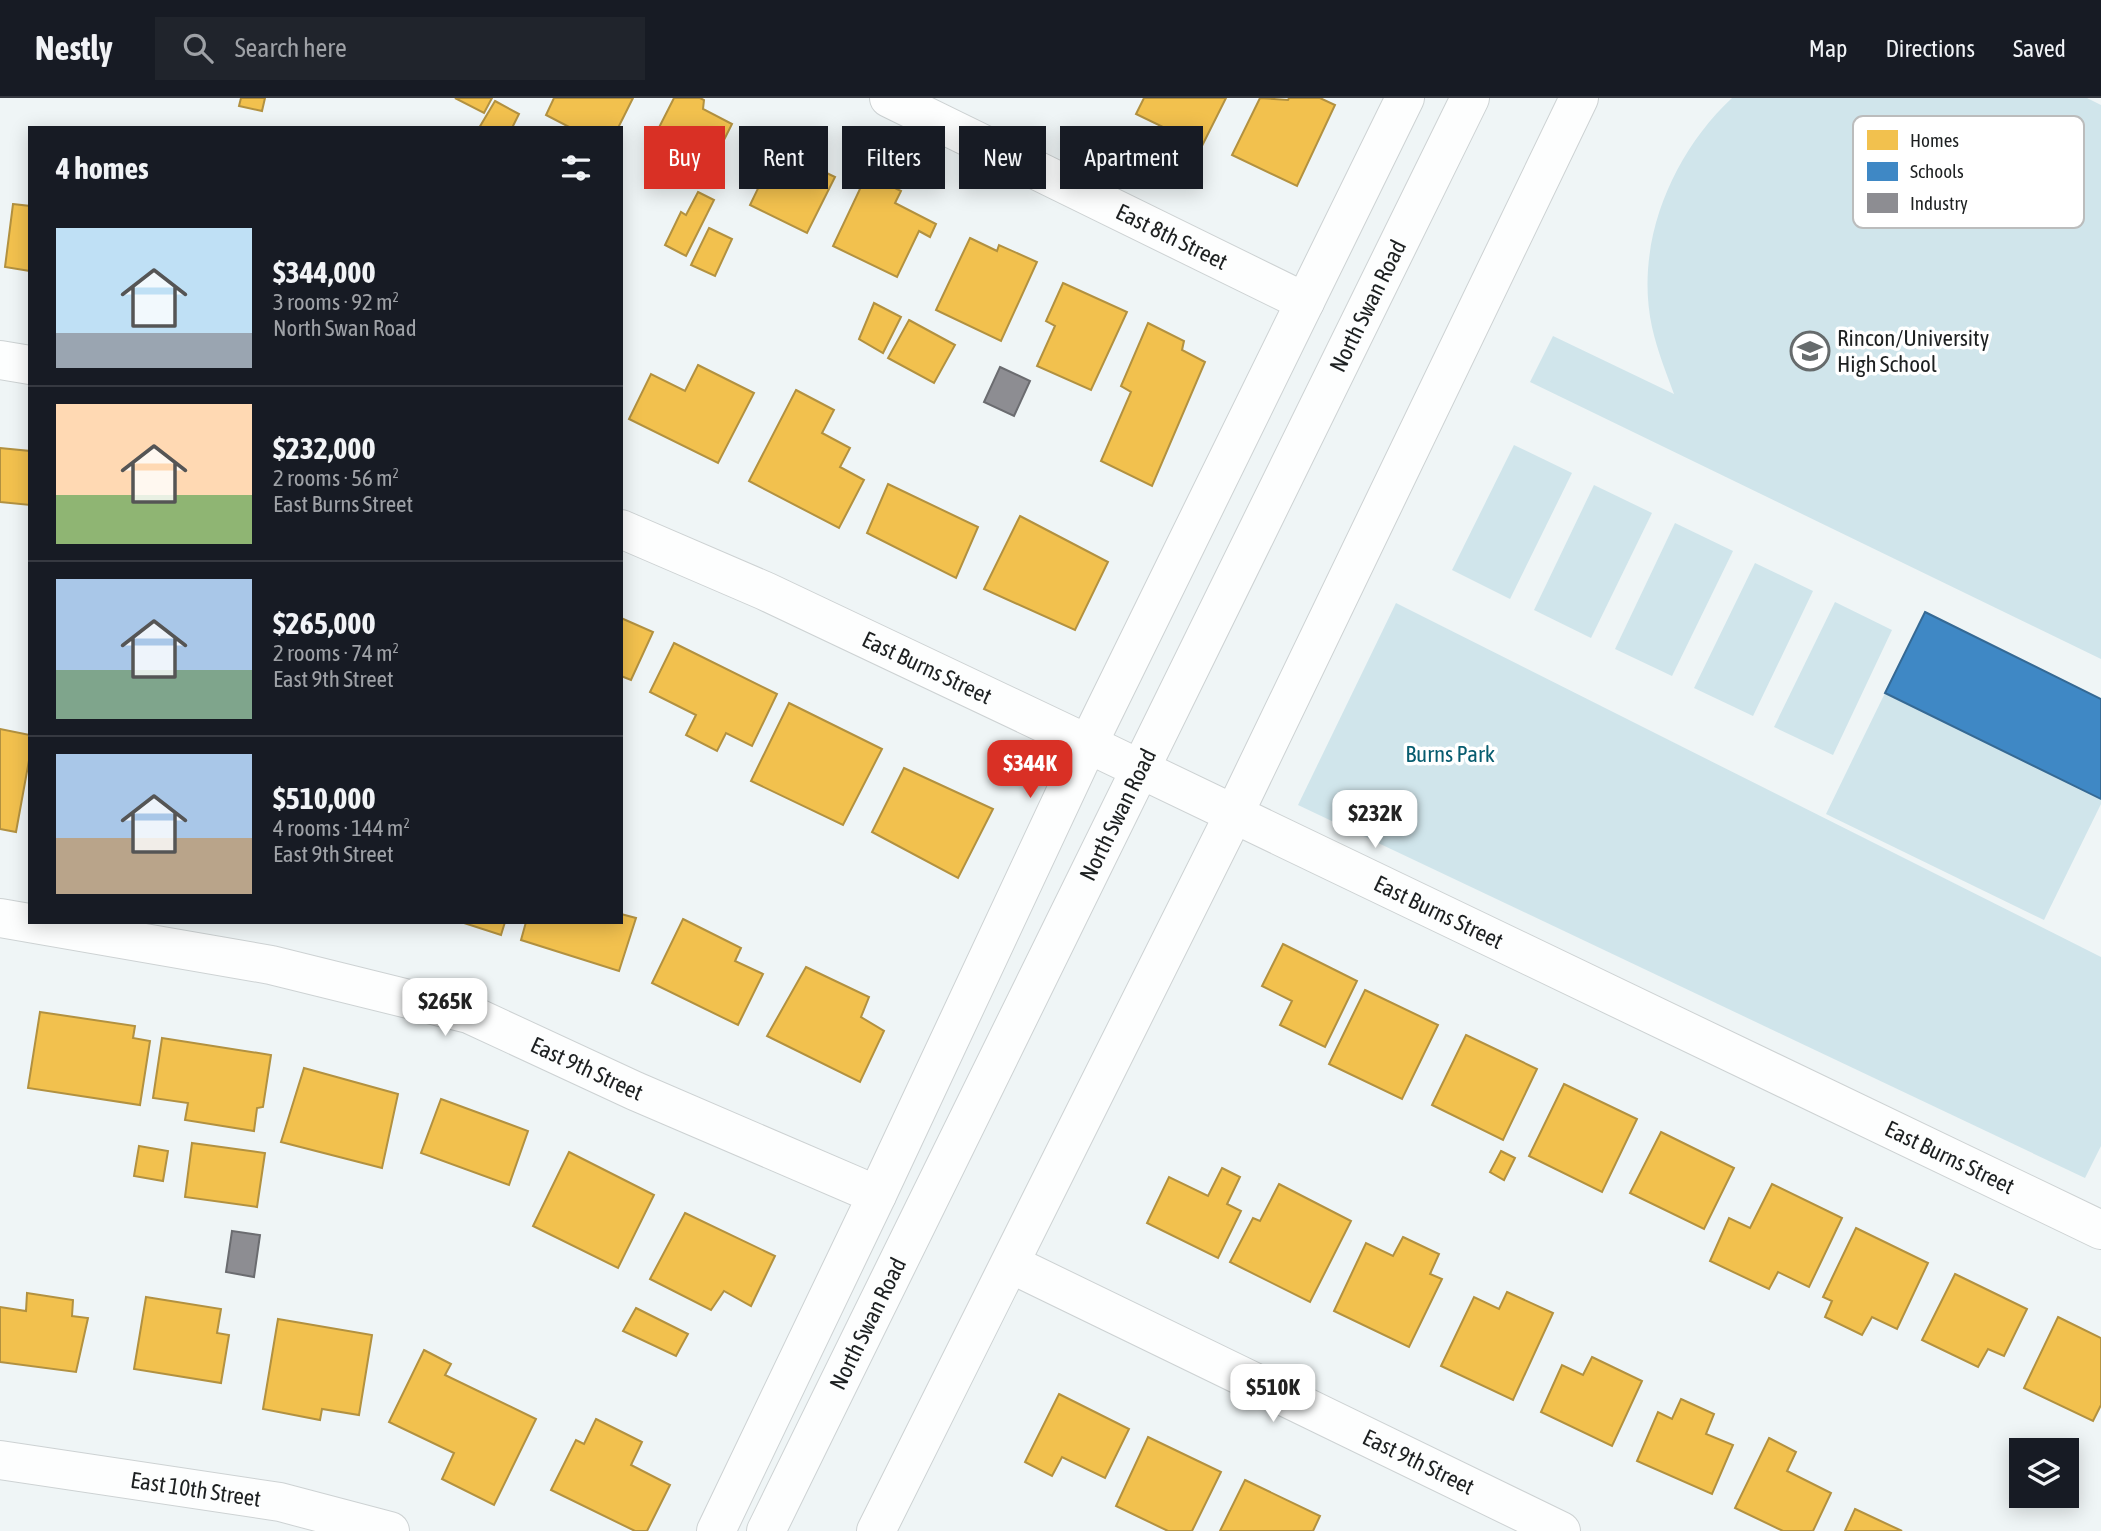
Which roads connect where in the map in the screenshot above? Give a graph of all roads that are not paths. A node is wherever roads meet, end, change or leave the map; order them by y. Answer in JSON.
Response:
{"nodes":[{"id":1,"x":888,"y":98,"type":"edge"},
{"id":2,"x":1405,"y":98,"type":"edge"},
{"id":3,"x":1471,"y":98,"type":"edge"},
{"id":4,"x":1579,"y":98,"type":"edge"},
{"id":5,"x":1305,"y":302,"type":"junction"},
{"id":6,"x":0,"y":360,"type":"edge"},
{"id":7,"x":28,"y":365,"type":"edge"},
{"id":8,"x":623,"y":529,"type":"edge"},
{"id":9,"x":1088,"y":744,"type":"junction"},
{"id":10,"x":1141,"y":771,"type":"junction"},
{"id":11,"x":1233,"y":816,"type":"junction"},
{"id":12,"x":0,"y":918,"type":"edge"},
{"id":13,"x":28,"y":923,"type":"edge"},
{"id":14,"x":35,"y":924,"type":"edge"},
{"id":15,"x":877,"y":1195,"type":"junction"},
{"id":16,"x":2101,"y":1230,"type":"edge"},
{"id":17,"x":1011,"y":1264,"type":"junction"},
{"id":18,"x":0,"y":1460,"type":"edge"},
{"id":19,"x":390,"y":1531,"type":"edge"},
{"id":20,"x":716,"y":1531,"type":"edge"},
{"id":21,"x":766,"y":1531,"type":"edge"},
{"id":22,"x":876,"y":1531,"type":"edge"},
{"id":23,"x":1562,"y":1531,"type":"edge"}],
"edges":[{"from":1,"to":5,"type":"street","name":"East 8th Street"},
{"from":2,"to":5,"type":"street"},
{"from":3,"to":10,"type":"street","name":"North Swan Road"},
{"from":4,"to":11,"type":"street"},
{"from":5,"to":9,"type":"street"},
{"from":6,"to":7,"type":"street"},
{"from":8,"to":9,"type":"street","name":"East Burns Street"},
{"from":9,"to":10,"type":"street","name":"East Burns Street"},
{"from":9,"to":15,"type":"street"},
{"from":10,"to":11,"type":"street","name":"East Burns Street"},
{"from":10,"to":21,"type":"street","name":"North Swan Road"},
{"from":11,"to":16,"type":"street","name":"East Burns Street"},
{"from":11,"to":17,"type":"street"},
{"from":12,"to":13,"type":"street","name":"East 9th Street"},
{"from":14,"to":15,"type":"street","name":"East 9th Street"},
{"from":15,"to":20,"type":"street"},
{"from":17,"to":22,"type":"street"},
{"from":17,"to":23,"type":"street","name":"East 9th Street"},
{"from":18,"to":19,"type":"street","name":"East 10th Street"}]}
